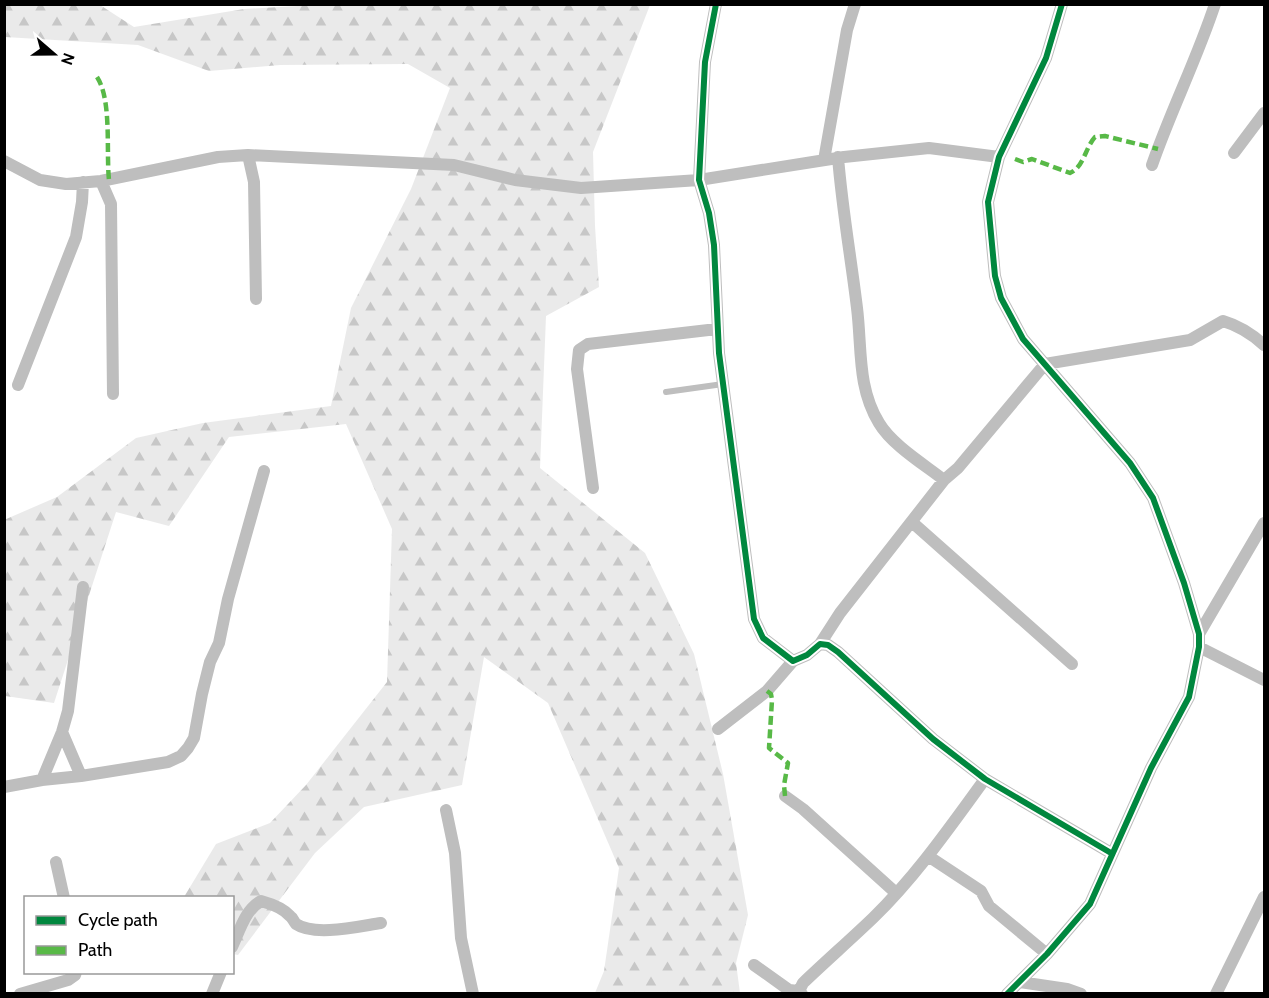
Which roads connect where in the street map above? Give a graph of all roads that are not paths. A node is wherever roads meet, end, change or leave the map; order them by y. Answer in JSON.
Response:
{"nodes":[{"id":1,"x":716,"y":4,"type":"edge"},
{"id":2,"x":855,"y":4,"type":"edge"},
{"id":3,"x":1062,"y":4,"type":"edge"},
{"id":4,"x":1215,"y":4,"type":"edge"},
{"id":5,"x":1264,"y":113,"type":"edge"},
{"id":6,"x":1234,"y":153,"type":"dead end"},
{"id":7,"x":248,"y":155,"type":"junction"},
{"id":8,"x":838,"y":157,"type":"junction"},
{"id":9,"x":999,"y":158,"type":"junction"},
{"id":10,"x":824,"y":160,"type":"junction"},
{"id":11,"x":4,"y":161,"type":"edge"},
{"id":12,"x":1152,"y":165,"type":"dead end"},
{"id":13,"x":699,"y":180,"type":"junction"},
{"id":14,"x":101,"y":181,"type":"junction"},
{"id":15,"x":83,"y":182,"type":"junction"},
{"id":16,"x":256,"y":299,"type":"dead end"},
{"id":17,"x":717,"y":330,"type":"junction"},
{"id":18,"x":1264,"y":345,"type":"edge"},
{"id":19,"x":1045,"y":364,"type":"junction"},
{"id":20,"x":723,"y":384,"type":"junction"},
{"id":21,"x":18,"y":385,"type":"dead end"},
{"id":22,"x":666,"y":392,"type":"dead end"},
{"id":23,"x":113,"y":393,"type":"dead end"},
{"id":24,"x":264,"y":471,"type":"dead end"},
{"id":25,"x":944,"y":480,"type":"junction"},
{"id":26,"x":593,"y":488,"type":"dead end"},
{"id":27,"x":913,"y":523,"type":"junction"},
{"id":28,"x":1264,"y":523,"type":"edge"},
{"id":29,"x":82,"y":587,"type":"dead end"},
{"id":30,"x":1199,"y":634,"type":"junction"},
{"id":31,"x":820,"y":644,"type":"junction"},
{"id":32,"x":1199,"y":647,"type":"junction"},
{"id":33,"x":793,"y":661,"type":"junction"},
{"id":34,"x":1072,"y":664,"type":"dead end"},
{"id":35,"x":1264,"y":680,"type":"edge"},
{"id":36,"x":718,"y":729,"type":"dead end"},
{"id":37,"x":62,"y":732,"type":"junction"},
{"id":38,"x":81,"y":776,"type":"junction"},
{"id":39,"x":985,"y":779,"type":"junction"},
{"id":40,"x":42,"y":780,"type":"junction"},
{"id":41,"x":4,"y":787,"type":"edge"},
{"id":42,"x":785,"y":796,"type":"dead end"},
{"id":43,"x":446,"y":810,"type":"dead end"},
{"id":44,"x":1112,"y":853,"type":"junction"},
{"id":45,"x":928,"y":856,"type":"junction"},
{"id":46,"x":56,"y":862,"type":"dead end"},
{"id":47,"x":896,"y":893,"type":"junction"},
{"id":48,"x":64,"y":896,"type":"edge"},
{"id":49,"x":1264,"y":897,"type":"edge"},
{"id":50,"x":1260,"y":916,"type":"edge"},
{"id":51,"x":381,"y":923,"type":"dead end"},
{"id":52,"x":234,"y":942,"type":"edge"},
{"id":53,"x":1047,"y":954,"type":"junction"},
{"id":54,"x":754,"y":965,"type":"dead end"},
{"id":55,"x":75,"y":974,"type":"edge"},
{"id":56,"x":220,"y":974,"type":"edge"},
{"id":57,"x":1020,"y":982,"type":"junction"},
{"id":58,"x":801,"y":992,"type":"edge"},
{"id":59,"x":20,"y":993,"type":"edge"},
{"id":60,"x":212,"y":993,"type":"edge"},
{"id":61,"x":473,"y":993,"type":"edge"},
{"id":62,"x":1006,"y":993,"type":"edge"},
{"id":63,"x":1081,"y":993,"type":"edge"},
{"id":64,"x":1216,"y":993,"type":"edge"}],
"edges":[{"from":1,"to":13,"type":"street"},
{"from":2,"to":10,"type":"street"},
{"from":3,"to":9,"type":"street"},
{"from":4,"to":12,"type":"street"},
{"from":5,"to":6,"type":"street"},
{"from":7,"to":13,"type":"street"},
{"from":7,"to":14,"type":"street"},
{"from":7,"to":16,"type":"street"},
{"from":8,"to":9,"type":"street"},
{"from":8,"to":10,"type":"street"},
{"from":8,"to":25,"type":"street"},
{"from":9,"to":19,"type":"street"},
{"from":10,"to":13,"type":"street"},
{"from":11,"to":15,"type":"street"},
{"from":13,"to":17,"type":"street"},
{"from":14,"to":15,"type":"street"},
{"from":14,"to":23,"type":"street"},
{"from":15,"to":21,"type":"street"},
{"from":17,"to":20,"type":"street"},
{"from":17,"to":26,"type":"street"},
{"from":18,"to":19,"type":"street"},
{"from":19,"to":25,"type":"street"},
{"from":19,"to":30,"type":"street"},
{"from":20,"to":22,"type":"lane"},
{"from":20,"to":33,"type":"street"},
{"from":24,"to":38,"type":"street"},
{"from":25,"to":27,"type":"street"},
{"from":27,"to":31,"type":"street"},
{"from":27,"to":34,"type":"street"},
{"from":28,"to":30,"type":"street"},
{"from":29,"to":37,"type":"street"},
{"from":30,"to":32,"type":"street"},
{"from":31,"to":33,"type":"street"},
{"from":31,"to":39,"type":"street"},
{"from":32,"to":35,"type":"street"},
{"from":32,"to":44,"type":"street"},
{"from":33,"to":36,"type":"street"},
{"from":37,"to":38,"type":"street"},
{"from":37,"to":40,"type":"street"},
{"from":38,"to":40,"type":"street"},
{"from":39,"to":44,"type":"street"},
{"from":39,"to":45,"type":"street"},
{"from":40,"to":41,"type":"street"},
{"from":42,"to":47,"type":"street"},
{"from":43,"to":61,"type":"street"},
{"from":44,"to":53,"type":"street"},
{"from":45,"to":47,"type":"street"},
{"from":45,"to":53,"type":"street"},
{"from":46,"to":48,"type":"street"},
{"from":47,"to":58,"type":"street"},
{"from":49,"to":50,"type":"street"},
{"from":50,"to":64,"type":"street"},
{"from":51,"to":52,"type":"street"},
{"from":53,"to":57,"type":"street"},
{"from":54,"to":58,"type":"street"},
{"from":55,"to":59,"type":"street"},
{"from":56,"to":60,"type":"street"},
{"from":57,"to":62,"type":"street"},
{"from":57,"to":63,"type":"street"}]}
